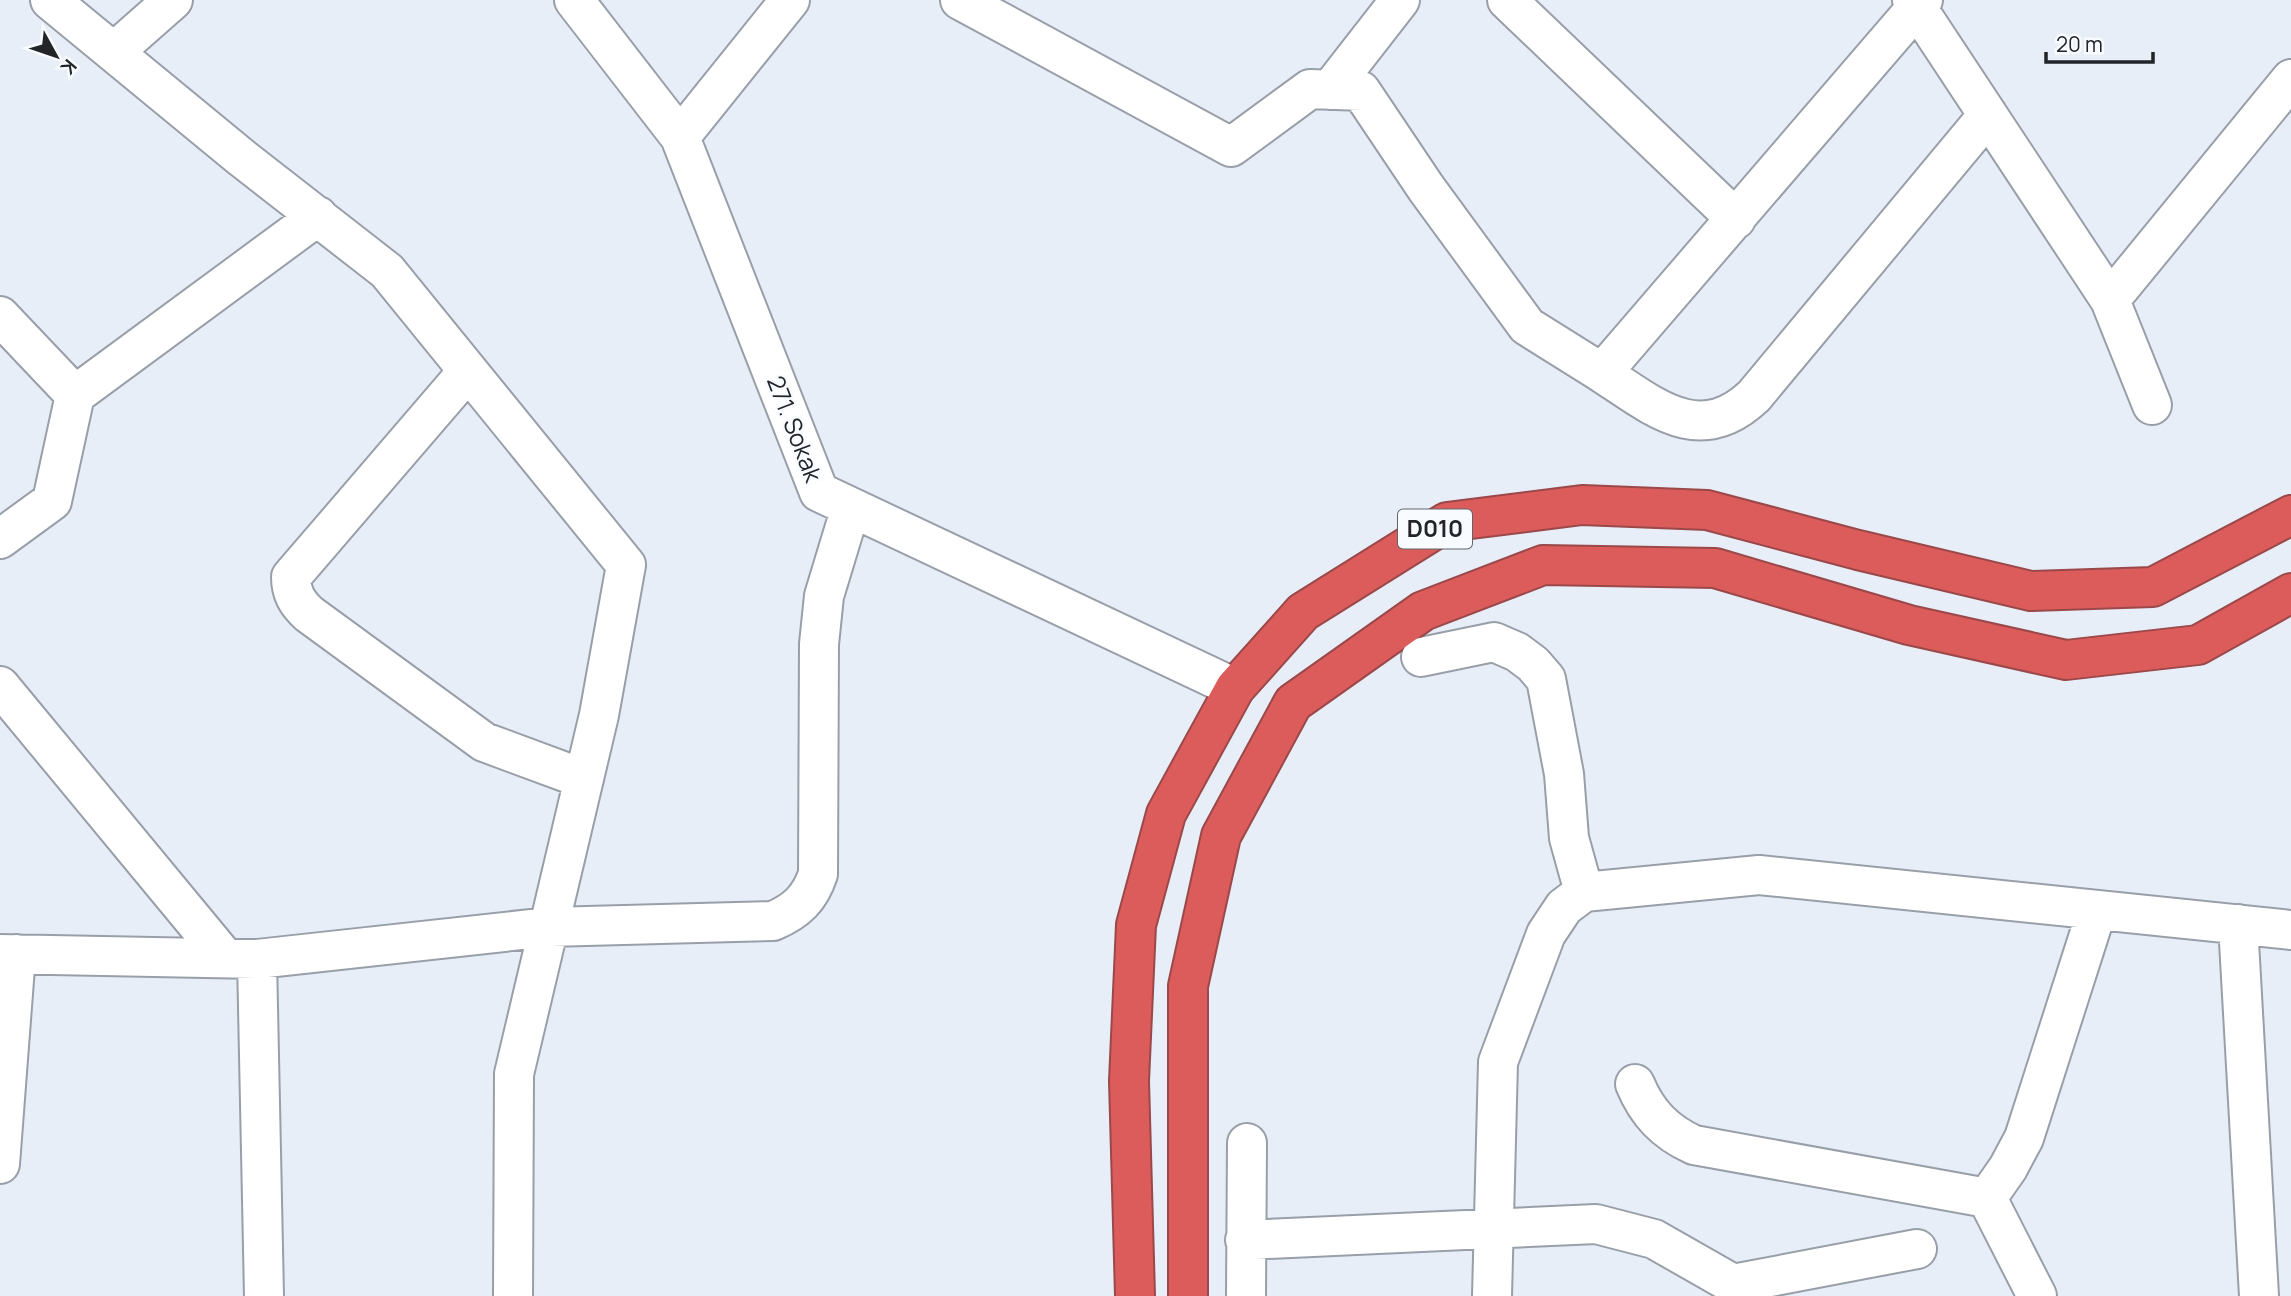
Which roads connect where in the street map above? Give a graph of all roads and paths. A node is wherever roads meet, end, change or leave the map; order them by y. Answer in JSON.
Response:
{"nodes":[{"id":1,"x":50,"y":0,"type":"edge"},
{"id":2,"x":173,"y":0,"type":"edge"},
{"id":3,"x":574,"y":0,"type":"edge"},
{"id":4,"x":790,"y":0,"type":"edge"},
{"id":5,"x":960,"y":0,"type":"edge"},
{"id":6,"x":1400,"y":0,"type":"edge"},
{"id":7,"x":1507,"y":0,"type":"edge"},
{"id":8,"x":1918,"y":2,"type":"edge"},
{"id":9,"x":114,"y":52,"type":"junction"},
{"id":10,"x":2291,"y":79,"type":"edge"},
{"id":11,"x":1331,"y":90,"type":"junction"},
{"id":12,"x":1988,"y":115,"type":"junction"},
{"id":13,"x":680,"y":137,"type":"junction"},
{"id":14,"x":318,"y":216,"type":"junction"},
{"id":15,"x":1736,"y":219,"type":"junction"},
{"id":16,"x":2110,"y":300,"type":"junction"},
{"id":17,"x":0,"y":316,"type":"edge"},
{"id":18,"x":468,"y":371,"type":"junction"},
{"id":19,"x":1602,"y":373,"type":"junction"},
{"id":20,"x":75,"y":395,"type":"junction"},
{"id":21,"x":2152,"y":405,"type":"dead end"},
{"id":22,"x":851,"y":508,"type":"junction"},
{"id":23,"x":2291,"y":515,"type":"edge"},
{"id":24,"x":0,"y":539,"type":"edge"},
{"id":25,"x":2291,"y":593,"type":"edge"},
{"id":26,"x":1421,"y":657,"type":"dead end"},
{"id":27,"x":0,"y":686,"type":"edge"},
{"id":28,"x":1236,"y":688,"type":"junction"},
{"id":29,"x":584,"y":779,"type":"junction"},
{"id":30,"x":1584,"y":892,"type":"junction"},
{"id":31,"x":2097,"y":910,"type":"junction"},
{"id":32,"x":2238,"y":925,"type":"junction"},
{"id":33,"x":549,"y":928,"type":"junction"},
{"id":34,"x":2291,"y":930,"type":"edge"},
{"id":35,"x":8,"y":954,"type":"edge"},
{"id":36,"x":241,"y":959,"type":"junction"},
{"id":37,"x":1635,"y":1084,"type":"dead end"},
{"id":38,"x":1247,"y":1143,"type":"dead end"},
{"id":39,"x":0,"y":1164,"type":"edge"},
{"id":40,"x":1987,"y":1198,"type":"junction"},
{"id":41,"x":1494,"y":1228,"type":"junction"},
{"id":42,"x":1245,"y":1240,"type":"junction"},
{"id":43,"x":1917,"y":1250,"type":"dead end"},
{"id":44,"x":1733,"y":1290,"type":"edge"},
{"id":45,"x":264,"y":1296,"type":"edge"},
{"id":46,"x":513,"y":1296,"type":"edge"},
{"id":47,"x":1135,"y":1296,"type":"edge"},
{"id":48,"x":1188,"y":1296,"type":"edge"},
{"id":49,"x":1246,"y":1296,"type":"edge"},
{"id":50,"x":1492,"y":1296,"type":"edge"},
{"id":51,"x":2037,"y":1296,"type":"edge"},
{"id":52,"x":2259,"y":1296,"type":"edge"}],
"edges":[{"from":1,"to":9,"type":"street"},
{"from":2,"to":9,"type":"street"},
{"from":3,"to":13,"type":"street","name":"271. Sokak"},
{"from":4,"to":13,"type":"street"},
{"from":5,"to":11,"type":"street"},
{"from":6,"to":11,"type":"street"},
{"from":7,"to":15,"type":"street"},
{"from":8,"to":12,"type":"street"},
{"from":8,"to":15,"type":"street"},
{"from":9,"to":14,"type":"street"},
{"from":10,"to":16,"type":"street"},
{"from":11,"to":19,"type":"street"},
{"from":12,"to":16,"type":"street"},
{"from":12,"to":19,"type":"street"},
{"from":13,"to":22,"type":"street","name":"271. Sokak"},
{"from":14,"to":18,"type":"street"},
{"from":14,"to":20,"type":"street"},
{"from":15,"to":19,"type":"street"},
{"from":16,"to":21,"type":"street"},
{"from":17,"to":20,"type":"street"},
{"from":18,"to":29,"type":"street"},
{"from":18,"to":29,"type":"street"},
{"from":20,"to":24,"type":"street"},
{"from":22,"to":28,"type":"street","name":"271. Sokak"},
{"from":22,"to":33,"type":"street"},
{"from":23,"to":28,"type":"highway","number":"D010"},
{"from":25,"to":48,"type":"highway"},
{"from":26,"to":30,"type":"street"},
{"from":27,"to":36,"type":"street"},
{"from":28,"to":47,"type":"highway","number":"D010"},
{"from":29,"to":33,"type":"street"},
{"from":30,"to":31,"type":"street"},
{"from":30,"to":41,"type":"street"},
{"from":31,"to":32,"type":"street"},
{"from":31,"to":40,"type":"street"},
{"from":32,"to":34,"type":"street"},
{"from":32,"to":52,"type":"street"},
{"from":33,"to":36,"type":"street"},
{"from":33,"to":46,"type":"street"},
{"from":35,"to":36,"type":"street"},
{"from":35,"to":39,"type":"street"},
{"from":36,"to":45,"type":"street"},
{"from":37,"to":40,"type":"street"},
{"from":38,"to":42,"type":"street"},
{"from":40,"to":51,"type":"street"},
{"from":41,"to":42,"type":"street"},
{"from":41,"to":44,"type":"street"},
{"from":41,"to":50,"type":"street"},
{"from":42,"to":49,"type":"street"},
{"from":43,"to":44,"type":"street"}]}
